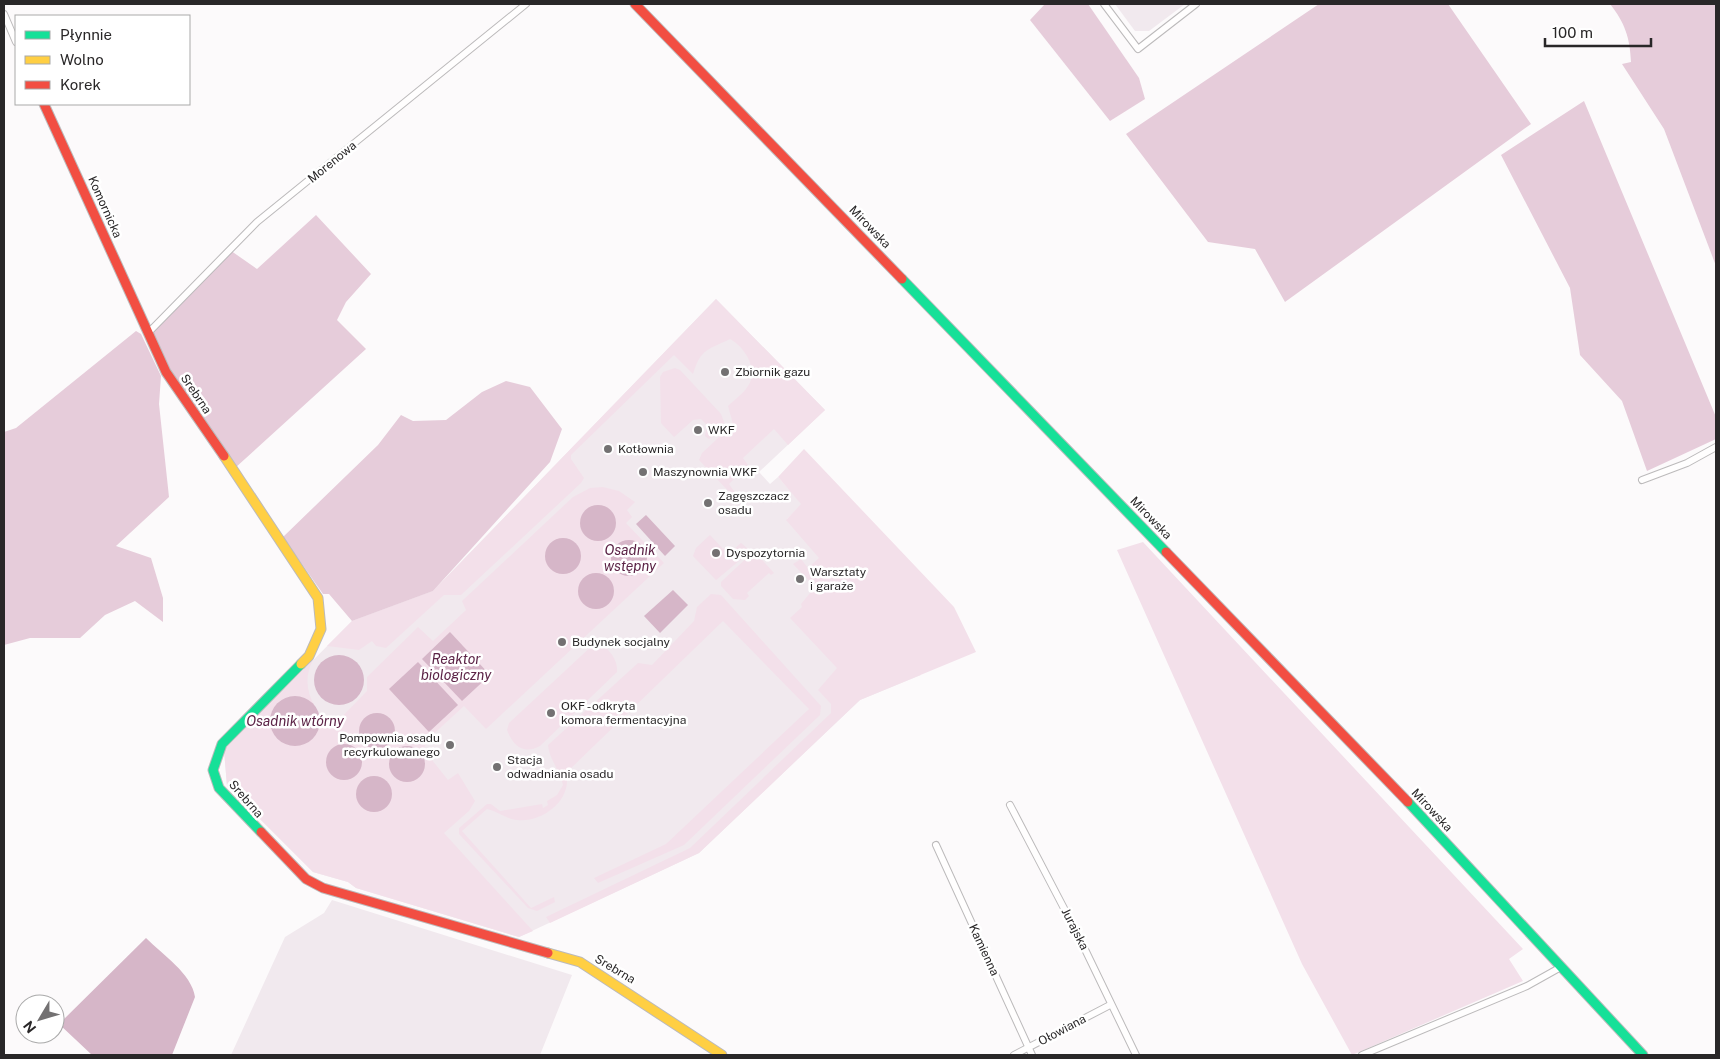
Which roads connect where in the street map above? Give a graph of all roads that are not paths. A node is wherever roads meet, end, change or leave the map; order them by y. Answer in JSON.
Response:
{"nodes":[{"id":1,"x":526,"y":4,"type":"edge"},
{"id":2,"x":635,"y":4,"type":"edge"},
{"id":3,"x":1104,"y":4,"type":"edge"},
{"id":4,"x":1196,"y":4,"type":"edge"},
{"id":5,"x":4,"y":14,"type":"edge"},
{"id":6,"x":15,"y":40,"type":"edge"},
{"id":7,"x":44,"y":105,"type":"edge"},
{"id":8,"x":142,"y":320,"type":"joint"},
{"id":9,"x":149,"y":332,"type":"junction"},
{"id":10,"x":1716,"y":447,"type":"edge"},
{"id":11,"x":1642,"y":480,"type":"dead end"},
{"id":12,"x":1010,"y":806,"type":"dead end"},
{"id":13,"x":936,"y":845,"type":"dead end"},
{"id":14,"x":1561,"y":967,"type":"junction"},
{"id":15,"x":1110,"y":1005,"type":"junction"},
{"id":16,"x":1029,"y":1047,"type":"junction"},
{"id":17,"x":722,"y":1055,"type":"edge"},
{"id":18,"x":1014,"y":1055,"type":"edge"},
{"id":19,"x":1032,"y":1055,"type":"edge"},
{"id":20,"x":1136,"y":1055,"type":"edge"},
{"id":21,"x":1362,"y":1055,"type":"edge"},
{"id":22,"x":1643,"y":1055,"type":"edge"}],
"edges":[{"from":1,"to":9,"type":"street","name":"Morenowa"},
{"from":2,"to":14,"type":"street","name":"Mirowska"},
{"from":3,"to":4,"type":"street"},
{"from":5,"to":6,"type":"street"},
{"from":7,"to":8,"type":"street","name":"Komornicka"},
{"from":8,"to":9,"type":"street","name":"Srebrna"},
{"from":9,"to":17,"type":"street","name":"Srebrna"},
{"from":10,"to":11,"type":"street"},
{"from":12,"to":15,"type":"street","name":"Jurajska"},
{"from":13,"to":16,"type":"street","name":"Kamienna"},
{"from":14,"to":21,"type":"street"},
{"from":14,"to":22,"type":"street","name":"Mirowska"},
{"from":15,"to":16,"type":"street","name":"Ołowiana"},
{"from":15,"to":20,"type":"street","name":"Jurajska"},
{"from":16,"to":18,"type":"street","name":"Ołowiana"},
{"from":16,"to":19,"type":"street","name":"Kamienna"}]}
